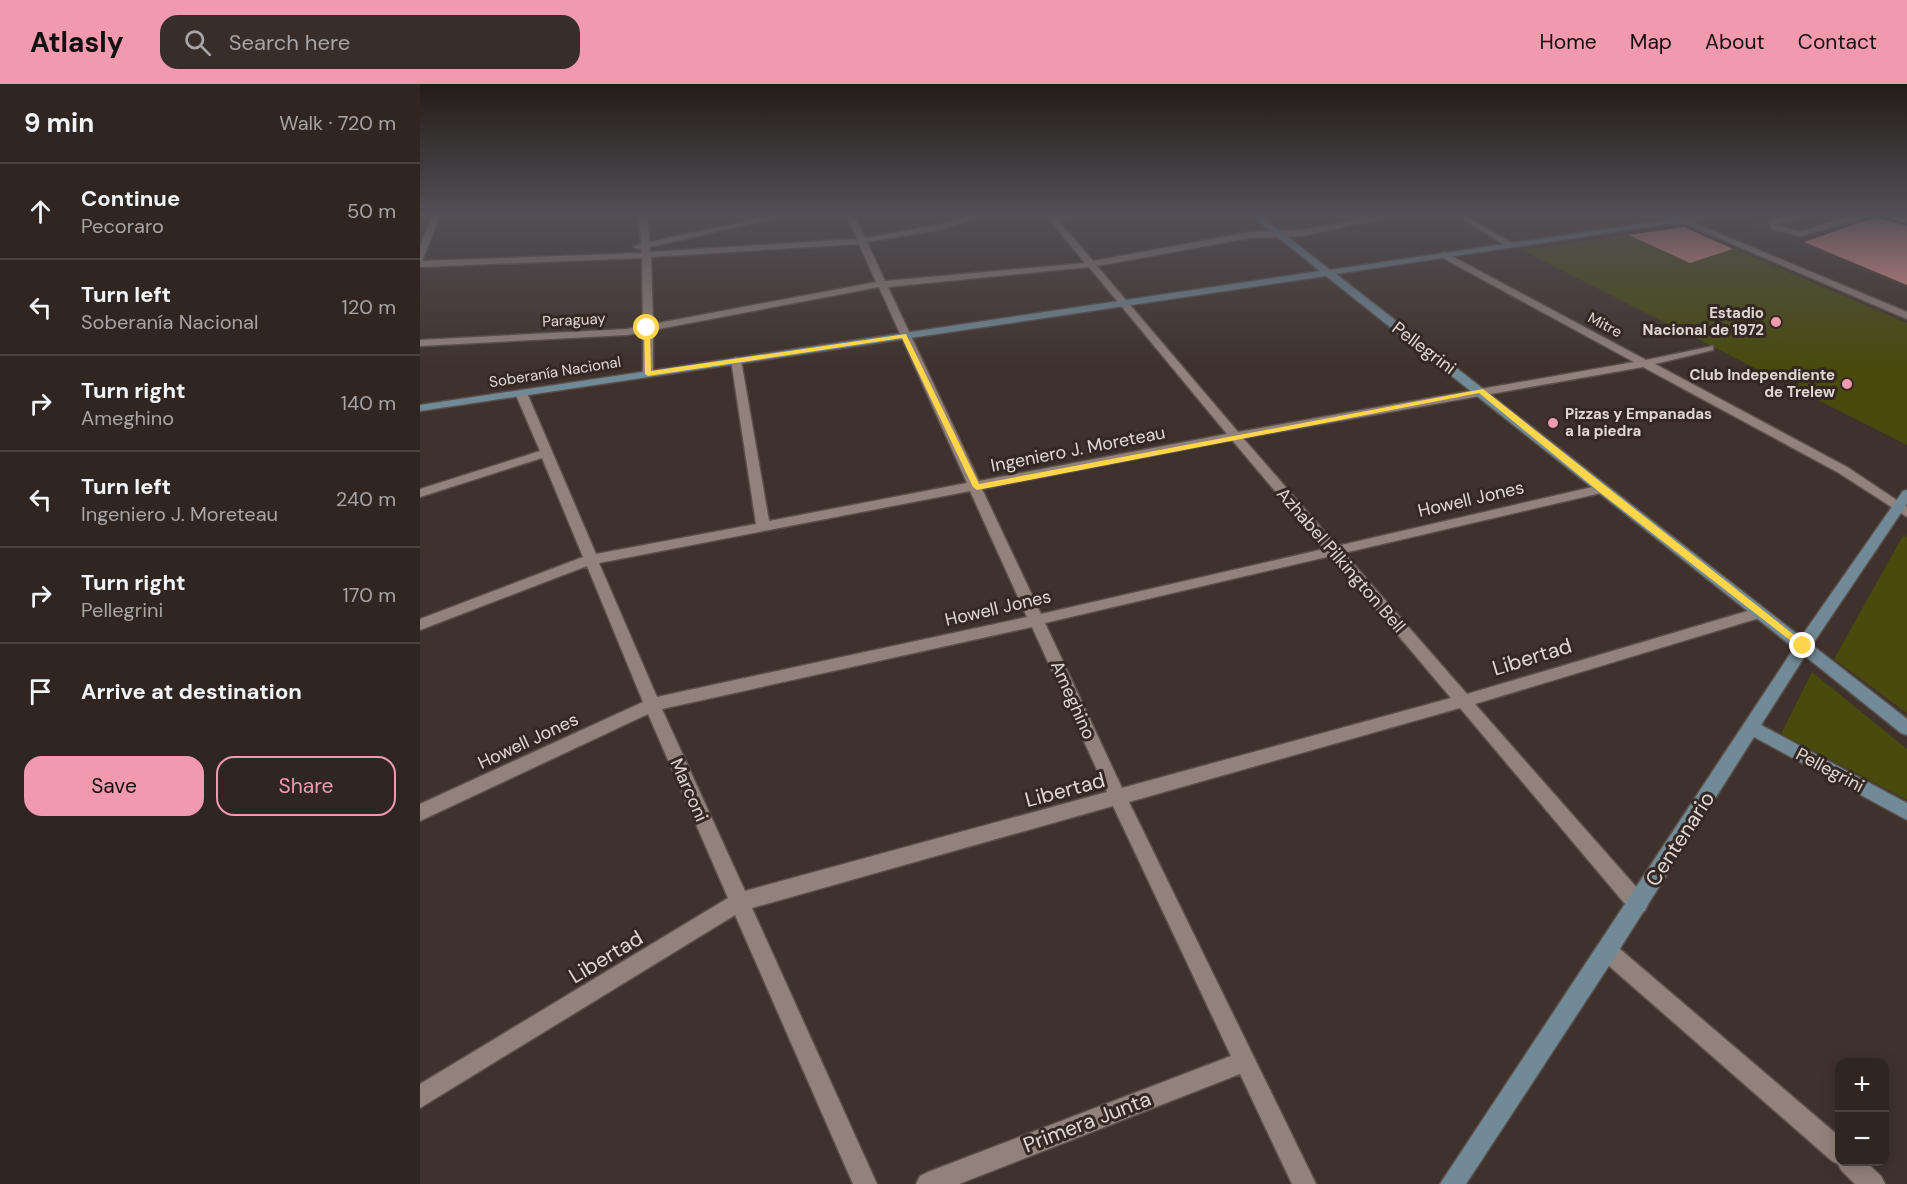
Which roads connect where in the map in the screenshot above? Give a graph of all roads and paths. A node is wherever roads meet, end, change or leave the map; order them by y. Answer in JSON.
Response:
{"nodes":[{"id":1,"x":646,"y":264,"type":"edge"},
{"id":2,"x":872,"y":264,"type":"edge"},
{"id":3,"x":1088,"y":264,"type":"edge"},
{"id":4,"x":1092,"y":264,"type":"edge"},
{"id":5,"x":1316,"y":264,"type":"edge"},
{"id":6,"x":1379,"y":264,"type":"edge"},
{"id":7,"x":1461,"y":264,"type":"edge"},
{"id":8,"x":1784,"y":264,"type":"edge"},
{"id":9,"x":1326,"y":272,"type":"junction"},
{"id":10,"x":881,"y":283,"type":"junction"},
{"id":11,"x":1124,"y":302,"type":"junction"},
{"id":12,"x":1907,"y":316,"type":"edge"},
{"id":13,"x":647,"y":328,"type":"junction"},
{"id":14,"x":904,"y":335,"type":"junction"},
{"id":15,"x":420,"y":343,"type":"edge"},
{"id":16,"x":1708,"y":348,"type":"dead end"},
{"id":17,"x":736,"y":360,"type":"junction"},
{"id":18,"x":1646,"y":363,"type":"junction"},
{"id":19,"x":648,"y":374,"type":"junction"},
{"id":20,"x":1480,"y":391,"type":"junction"},
{"id":21,"x":521,"y":393,"type":"junction"},
{"id":22,"x":420,"y":408,"type":"edge"},
{"id":23,"x":1235,"y":436,"type":"junction"},
{"id":24,"x":544,"y":454,"type":"junction"},
{"id":25,"x":977,"y":487,"type":"junction"},
{"id":26,"x":1601,"y":489,"type":"junction"},
{"id":27,"x":420,"y":493,"type":"edge"},
{"id":28,"x":1907,"y":494,"type":"edge"},
{"id":29,"x":1903,"y":510,"type":"edge"},
{"id":30,"x":763,"y":528,"type":"junction"},
{"id":31,"x":1334,"y":551,"type":"junction"},
{"id":32,"x":590,"y":560,"type":"junction"},
{"id":33,"x":1761,"y":612,"type":"junction"},
{"id":34,"x":1037,"y":620,"type":"junction"},
{"id":35,"x":420,"y":625,"type":"edge"},
{"id":36,"x":1803,"y":646,"type":"junction"},
{"id":37,"x":1463,"y":701,"type":"junction"},
{"id":38,"x":651,"y":705,"type":"junction"},
{"id":39,"x":1752,"y":728,"type":"junction"},
{"id":40,"x":1907,"y":728,"type":"edge"},
{"id":41,"x":1118,"y":798,"type":"junction"},
{"id":42,"x":1907,"y":812,"type":"edge"},
{"id":43,"x":420,"y":813,"type":"edge"},
{"id":44,"x":739,"y":902,"type":"junction"},
{"id":45,"x":1638,"y":904,"type":"junction"},
{"id":46,"x":1608,"y":951,"type":"junction"},
{"id":47,"x":1246,"y":1061,"type":"junction"},
{"id":48,"x":420,"y":1097,"type":"edge"},
{"id":49,"x":1835,"y":1150,"type":"edge"},
{"id":50,"x":1854,"y":1166,"type":"edge"},
{"id":51,"x":865,"y":1184,"type":"edge"},
{"id":52,"x":928,"y":1184,"type":"edge"},
{"id":53,"x":1304,"y":1184,"type":"edge"},
{"id":54,"x":1452,"y":1184,"type":"edge"},
{"id":55,"x":1873,"y":1184,"type":"edge"}],
"edges":[{"from":1,"to":13,"type":"street"},
{"from":2,"to":10,"type":"street","name":"Ameghino"},
{"from":3,"to":10,"type":"street","name":"Paraguay"},
{"from":4,"to":11,"type":"street","name":"Azhabel Pilkington Bell"},
{"from":5,"to":9,"type":"street","name":"Pellegrini"},
{"from":6,"to":9,"type":"street","name":"Soberanía Nacional"},
{"from":7,"to":18,"type":"street","name":"Mitre"},
{"from":8,"to":12,"type":"street"},
{"from":9,"to":11,"type":"street","name":"Soberanía Nacional"},
{"from":9,"to":20,"type":"street","name":"Pellegrini"},
{"from":10,"to":13,"type":"street","name":"Paraguay"},
{"from":10,"to":14,"type":"street","name":"Ameghino"},
{"from":11,"to":14,"type":"street","name":"Soberanía Nacional"},
{"from":11,"to":23,"type":"street","name":"Azhabel Pilkington Bell"},
{"from":13,"to":15,"type":"street","name":"Paraguay"},
{"from":13,"to":19,"type":"street"},
{"from":14,"to":17,"type":"street","name":"Soberanía Nacional"},
{"from":14,"to":25,"type":"street","name":"Ameghino"},
{"from":16,"to":18,"type":"street","name":"Ingeniero J. Moreteau"},
{"from":17,"to":19,"type":"street","name":"Soberanía Nacional"},
{"from":17,"to":30,"type":"street"},
{"from":18,"to":20,"type":"street","name":"Ingeniero J. Moreteau"},
{"from":18,"to":29,"type":"street","name":"Mitre"},
{"from":19,"to":21,"type":"street","name":"Soberanía Nacional"},
{"from":20,"to":23,"type":"street","name":"Ingeniero J. Moreteau"},
{"from":20,"to":26,"type":"street","name":"Pellegrini"},
{"from":21,"to":22,"type":"street","name":"Soberanía Nacional"},
{"from":21,"to":24,"type":"street","name":"Marconi"},
{"from":23,"to":25,"type":"street","name":"Ingeniero J. Moreteau"},
{"from":23,"to":31,"type":"street","name":"Azhabel Pilkington Bell"},
{"from":24,"to":27,"type":"street"},
{"from":24,"to":32,"type":"street","name":"Marconi"},
{"from":25,"to":30,"type":"street","name":"Ingeniero J. Moreteau"},
{"from":25,"to":34,"type":"street","name":"Ameghino"},
{"from":26,"to":31,"type":"street","name":"Howell Jones"},
{"from":26,"to":33,"type":"street","name":"Pellegrini"},
{"from":28,"to":29,"type":"street","name":"Centenario"},
{"from":29,"to":36,"type":"street","name":"Centenario"},
{"from":30,"to":32,"type":"street","name":"Ingeniero J. Moreteau"},
{"from":31,"to":34,"type":"street","name":"Howell Jones"},
{"from":31,"to":37,"type":"street","name":"Azhabel Pilkington Bell"},
{"from":32,"to":35,"type":"street","name":"Ingeniero J. Moreteau"},
{"from":32,"to":38,"type":"street","name":"Marconi"},
{"from":33,"to":36,"type":"street","name":"Pellegrini"},
{"from":33,"to":37,"type":"street","name":"Libertad"},
{"from":34,"to":38,"type":"street","name":"Howell Jones"},
{"from":34,"to":41,"type":"street","name":"Ameghino"},
{"from":36,"to":39,"type":"street","name":"Centenario"},
{"from":36,"to":40,"type":"street","name":"Pellegrini"},
{"from":37,"to":41,"type":"street","name":"Libertad"},
{"from":37,"to":45,"type":"street","name":"Azhabel Pilkington Bell"},
{"from":38,"to":43,"type":"street","name":"Howell Jones"},
{"from":38,"to":44,"type":"street","name":"Marconi"},
{"from":39,"to":42,"type":"street","name":"Pellegrini"},
{"from":39,"to":45,"type":"street","name":"Centenario"},
{"from":41,"to":44,"type":"street","name":"Libertad"},
{"from":41,"to":47,"type":"street","name":"Ameghino"},
{"from":44,"to":48,"type":"street","name":"Libertad"},
{"from":44,"to":51,"type":"street","name":"Marconi"},
{"from":45,"to":46,"type":"street","name":"Centenario"},
{"from":46,"to":49,"type":"street"},
{"from":46,"to":54,"type":"street","name":"Centenario"},
{"from":47,"to":52,"type":"street","name":"Primera Junta"},
{"from":47,"to":53,"type":"street","name":"Ameghino"},
{"from":50,"to":55,"type":"street"}]}
